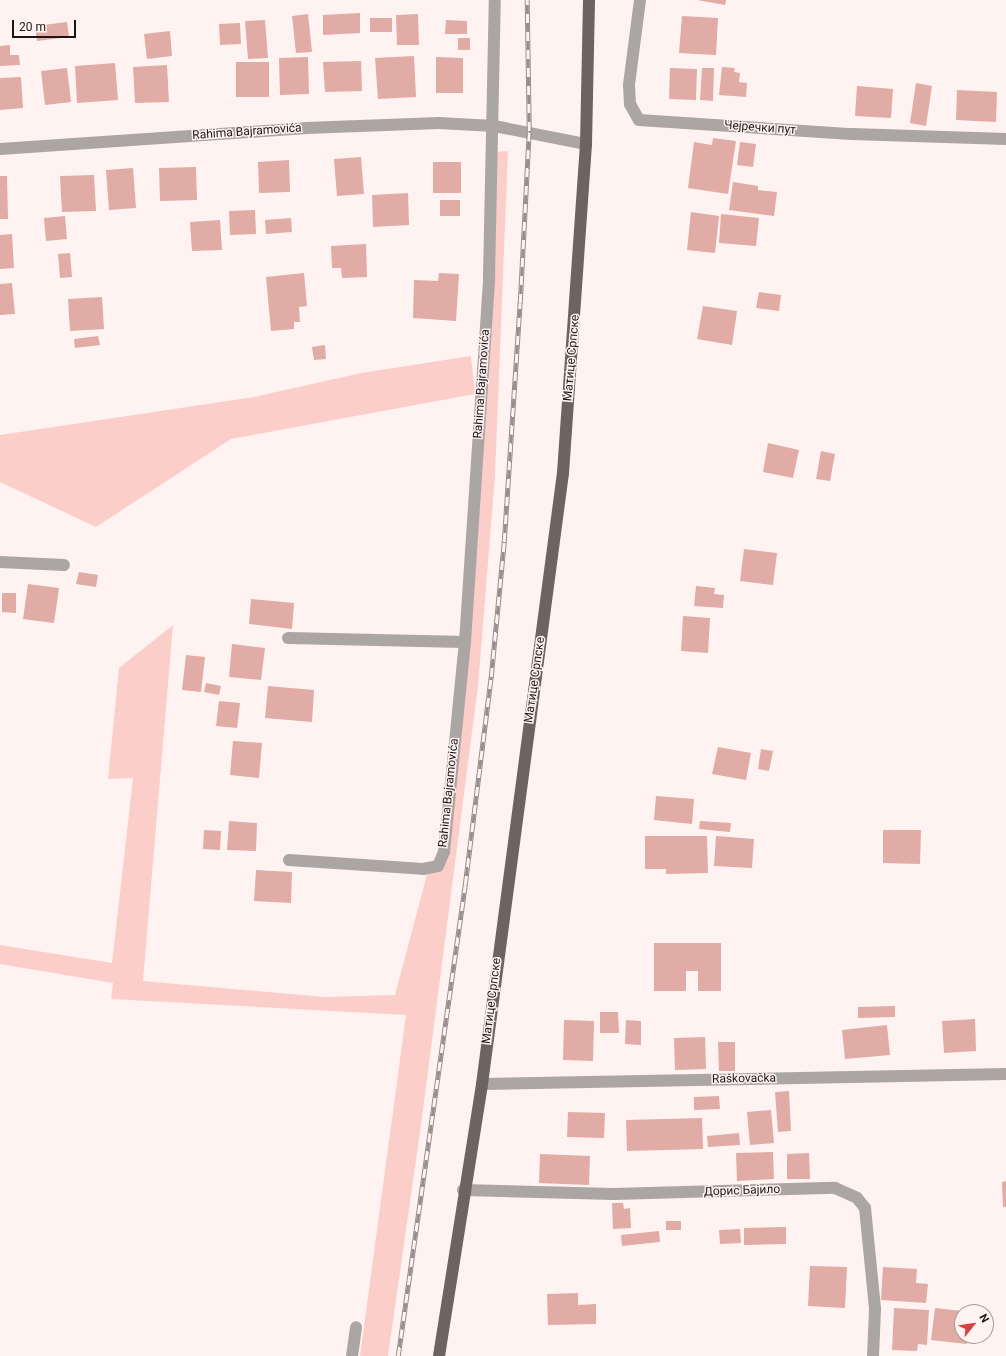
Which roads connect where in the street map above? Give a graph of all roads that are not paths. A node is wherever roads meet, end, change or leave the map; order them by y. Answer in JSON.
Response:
{"nodes":[{"id":1,"x":495,"y":0,"type":"edge"},
{"id":2,"x":589,"y":0,"type":"edge"},
{"id":3,"x":640,"y":0,"type":"edge"},
{"id":4,"x":494,"y":126,"type":"junction"},
{"id":5,"x":1006,"y":140,"type":"edge"},
{"id":6,"x":586,"y":144,"type":"junction"},
{"id":7,"x":0,"y":149,"type":"edge"},
{"id":8,"x":0,"y":562,"type":"edge"},
{"id":9,"x":64,"y":565,"type":"dead end"},
{"id":10,"x":288,"y":638,"type":"dead end"},
{"id":11,"x":465,"y":642,"type":"junction"},
{"id":12,"x":289,"y":860,"type":"dead end"},
{"id":13,"x":1006,"y":1074,"type":"edge"},
{"id":14,"x":482,"y":1084,"type":"junction"},
{"id":15,"x":463,"y":1190,"type":"junction"},
{"id":16,"x":356,"y":1327,"type":"dead end"},
{"id":17,"x":352,"y":1356,"type":"edge"},
{"id":18,"x":439,"y":1356,"type":"edge"},
{"id":19,"x":873,"y":1356,"type":"edge"}],
"edges":[{"from":1,"to":4,"type":"street","name":"Rahima Bajramovića"},
{"from":2,"to":6,"type":"main road","name":"Матице Српске"},
{"from":3,"to":5,"type":"street","name":"Чејречки пут"},
{"from":4,"to":6,"type":"street","name":"Rahima Bajramovića"},
{"from":4,"to":7,"type":"street","name":"Rahima Bajramovića"},
{"from":4,"to":11,"type":"street","name":"Rahima Bajramovića"},
{"from":6,"to":14,"type":"main road","name":"Матице Српске"},
{"from":8,"to":9,"type":"street"},
{"from":10,"to":11,"type":"street"},
{"from":11,"to":12,"type":"street","name":"Rahima Bajramovića"},
{"from":13,"to":14,"type":"street","name":"Raškovačka"},
{"from":14,"to":15,"type":"main road","name":"Матице Српске"},
{"from":15,"to":18,"type":"main road","name":"Матице Српске"},
{"from":15,"to":19,"type":"street","name":"Дорис Бајило"},
{"from":16,"to":17,"type":"street"}]}
